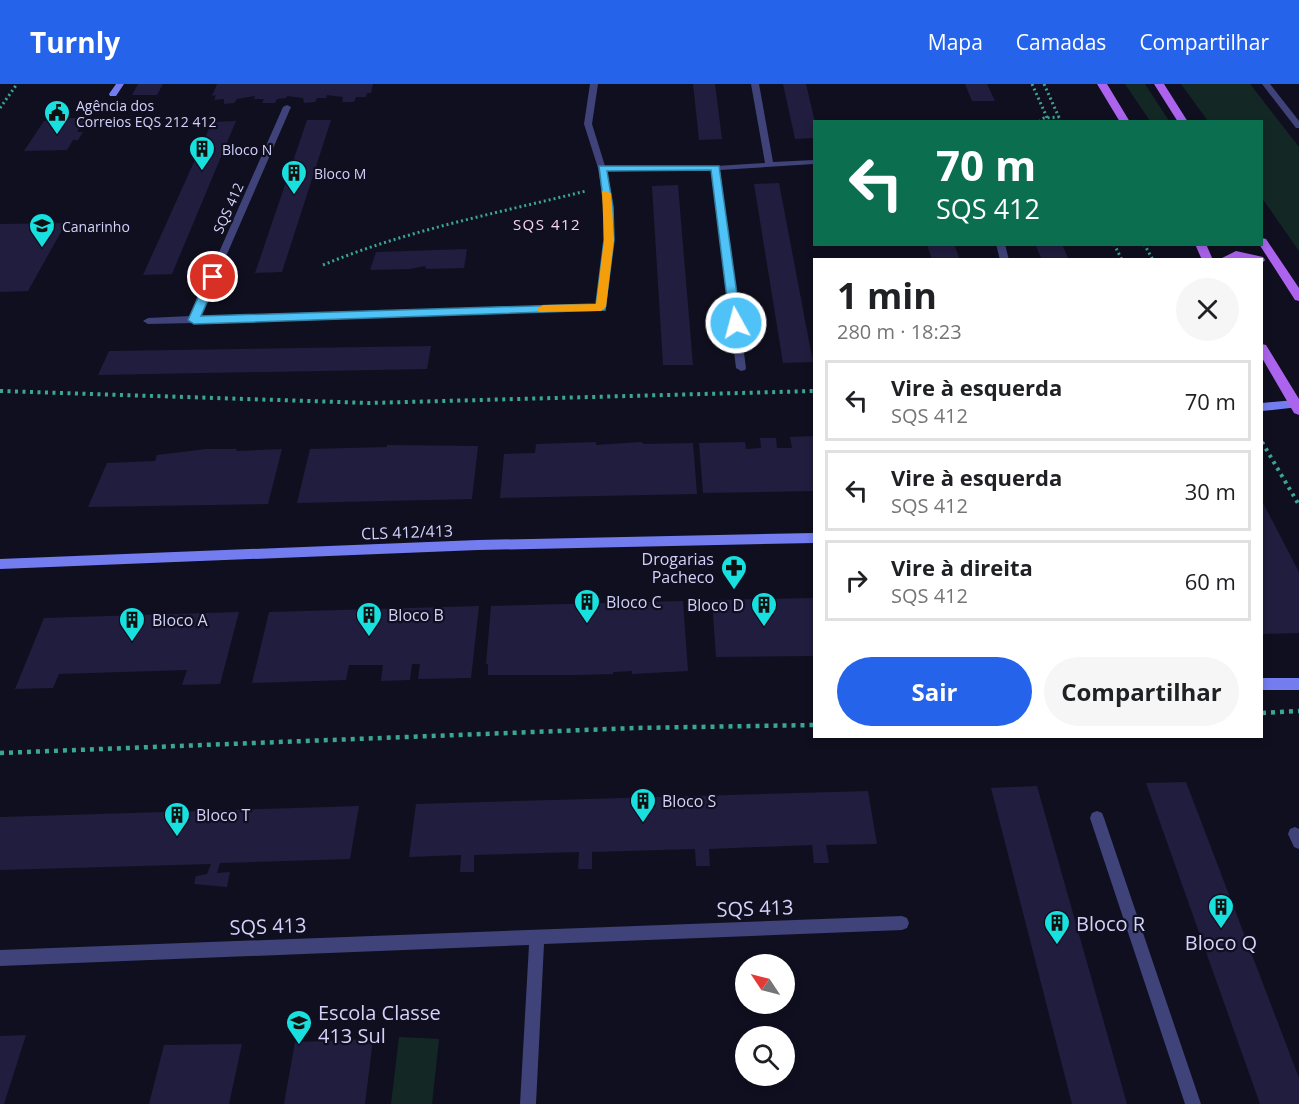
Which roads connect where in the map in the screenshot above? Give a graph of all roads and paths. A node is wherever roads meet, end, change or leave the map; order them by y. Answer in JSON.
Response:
{"nodes":[{"id":1,"x":17,"y":84,"type":"edge"},
{"id":2,"x":120,"y":84,"type":"edge"},
{"id":3,"x":594,"y":84,"type":"edge"},
{"id":4,"x":755,"y":84,"type":"edge"},
{"id":5,"x":1032,"y":84,"type":"edge"},
{"id":6,"x":1044,"y":84,"type":"edge"},
{"id":7,"x":1102,"y":84,"type":"edge"},
{"id":8,"x":1159,"y":84,"type":"edge"},
{"id":9,"x":1266,"y":84,"type":"edge"},
{"id":10,"x":113,"y":94,"type":"dead end"},
{"id":11,"x":287,"y":107,"type":"dead end"},
{"id":12,"x":0,"y":108,"type":"edge"},
{"id":13,"x":1059,"y":117,"type":"junction"},
{"id":14,"x":1046,"y":118,"type":"junction"},
{"id":15,"x":1042,"y":120,"type":"edge"},
{"id":16,"x":1060,"y":120,"type":"edge"},
{"id":17,"x":1124,"y":120,"type":"edge"},
{"id":18,"x":1182,"y":120,"type":"edge"},
{"id":19,"x":1299,"y":126,"type":"edge"},
{"id":20,"x":813,"y":162,"type":"edge"},
{"id":21,"x":770,"y":166,"type":"junction"},
{"id":22,"x":602,"y":168,"type":"junction"},
{"id":23,"x":716,"y":168,"type":"junction"},
{"id":24,"x":605,"y":187,"type":"junction"},
{"id":25,"x":1263,"y":243,"type":"edge"},
{"id":26,"x":1228,"y":258,"type":"edge"},
{"id":27,"x":1250,"y":258,"type":"edge"},
{"id":28,"x":1263,"y":261,"type":"edge"},
{"id":29,"x":323,"y":265,"type":"dead end"},
{"id":30,"x":1278,"y":266,"type":"junction"},
{"id":31,"x":1299,"y":297,"type":"edge"},
{"id":32,"x":194,"y":320,"type":"junction"},
{"id":33,"x":148,"y":321,"type":"dead end"},
{"id":34,"x":1263,"y":350,"type":"edge"},
{"id":35,"x":741,"y":368,"type":"dead end"},
{"id":36,"x":0,"y":391,"type":"edge"},
{"id":37,"x":813,"y":391,"type":"edge"},
{"id":38,"x":1297,"y":406,"type":"edge"},
{"id":39,"x":1263,"y":407,"type":"edge"},
{"id":40,"x":1263,"y":444,"type":"edge"},
{"id":41,"x":1299,"y":505,"type":"edge"},
{"id":42,"x":813,"y":537,"type":"edge"},
{"id":43,"x":0,"y":563,"type":"edge"},
{"id":44,"x":1263,"y":684,"type":"edge"},
{"id":45,"x":1299,"y":684,"type":"edge"},
{"id":46,"x":1299,"y":711,"type":"edge"},
{"id":47,"x":1263,"y":713,"type":"edge"},
{"id":48,"x":813,"y":725,"type":"edge"},
{"id":49,"x":0,"y":753,"type":"edge"},
{"id":50,"x":1097,"y":818,"type":"dead end"},
{"id":51,"x":902,"y":923,"type":"dead end"},
{"id":52,"x":537,"y":938,"type":"junction"},
{"id":53,"x":0,"y":958,"type":"edge"},
{"id":54,"x":528,"y":1104,"type":"edge"},
{"id":55,"x":1193,"y":1104,"type":"edge"}],
"edges":[{"from":1,"to":12,"type":"path"},
{"from":2,"to":10,"type":"street"},
{"from":3,"to":22,"type":"street"},
{"from":4,"to":21,"type":"street"},
{"from":5,"to":14,"type":"path"},
{"from":6,"to":13,"type":"path"},
{"from":7,"to":17,"type":"main road"},
{"from":8,"to":18,"type":"main road"},
{"from":9,"to":19,"type":"street"},
{"from":11,"to":32,"type":"street","name":"SQS 412"},
{"from":13,"to":14,"type":"path"},
{"from":13,"to":16,"type":"path"},
{"from":14,"to":15,"type":"path"},
{"from":20,"to":21,"type":"street"},
{"from":21,"to":23,"type":"street"},
{"from":22,"to":23,"type":"street"},
{"from":22,"to":24,"type":"street"},
{"from":23,"to":35,"type":"street"},
{"from":24,"to":29,"type":"path"},
{"from":24,"to":32,"type":"street"},
{"from":25,"to":30,"type":"main road"},
{"from":26,"to":27,"type":"main road"},
{"from":28,"to":30,"type":"main road"},
{"from":30,"to":31,"type":"main road"},
{"from":32,"to":33,"type":"street"},
{"from":34,"to":38,"type":"main road"},
{"from":36,"to":37,"type":"path"},
{"from":38,"to":39,"type":"street"},
{"from":40,"to":41,"type":"path"},
{"from":42,"to":43,"type":"street","name":"CLS 412/413"},
{"from":44,"to":45,"type":"street"},
{"from":46,"to":47,"type":"path"},
{"from":48,"to":49,"type":"path"},
{"from":50,"to":55,"type":"street"},
{"from":51,"to":52,"type":"street","name":"SQS 413"},
{"from":52,"to":53,"type":"street","name":"SQS 413"},
{"from":52,"to":54,"type":"street"}]}
